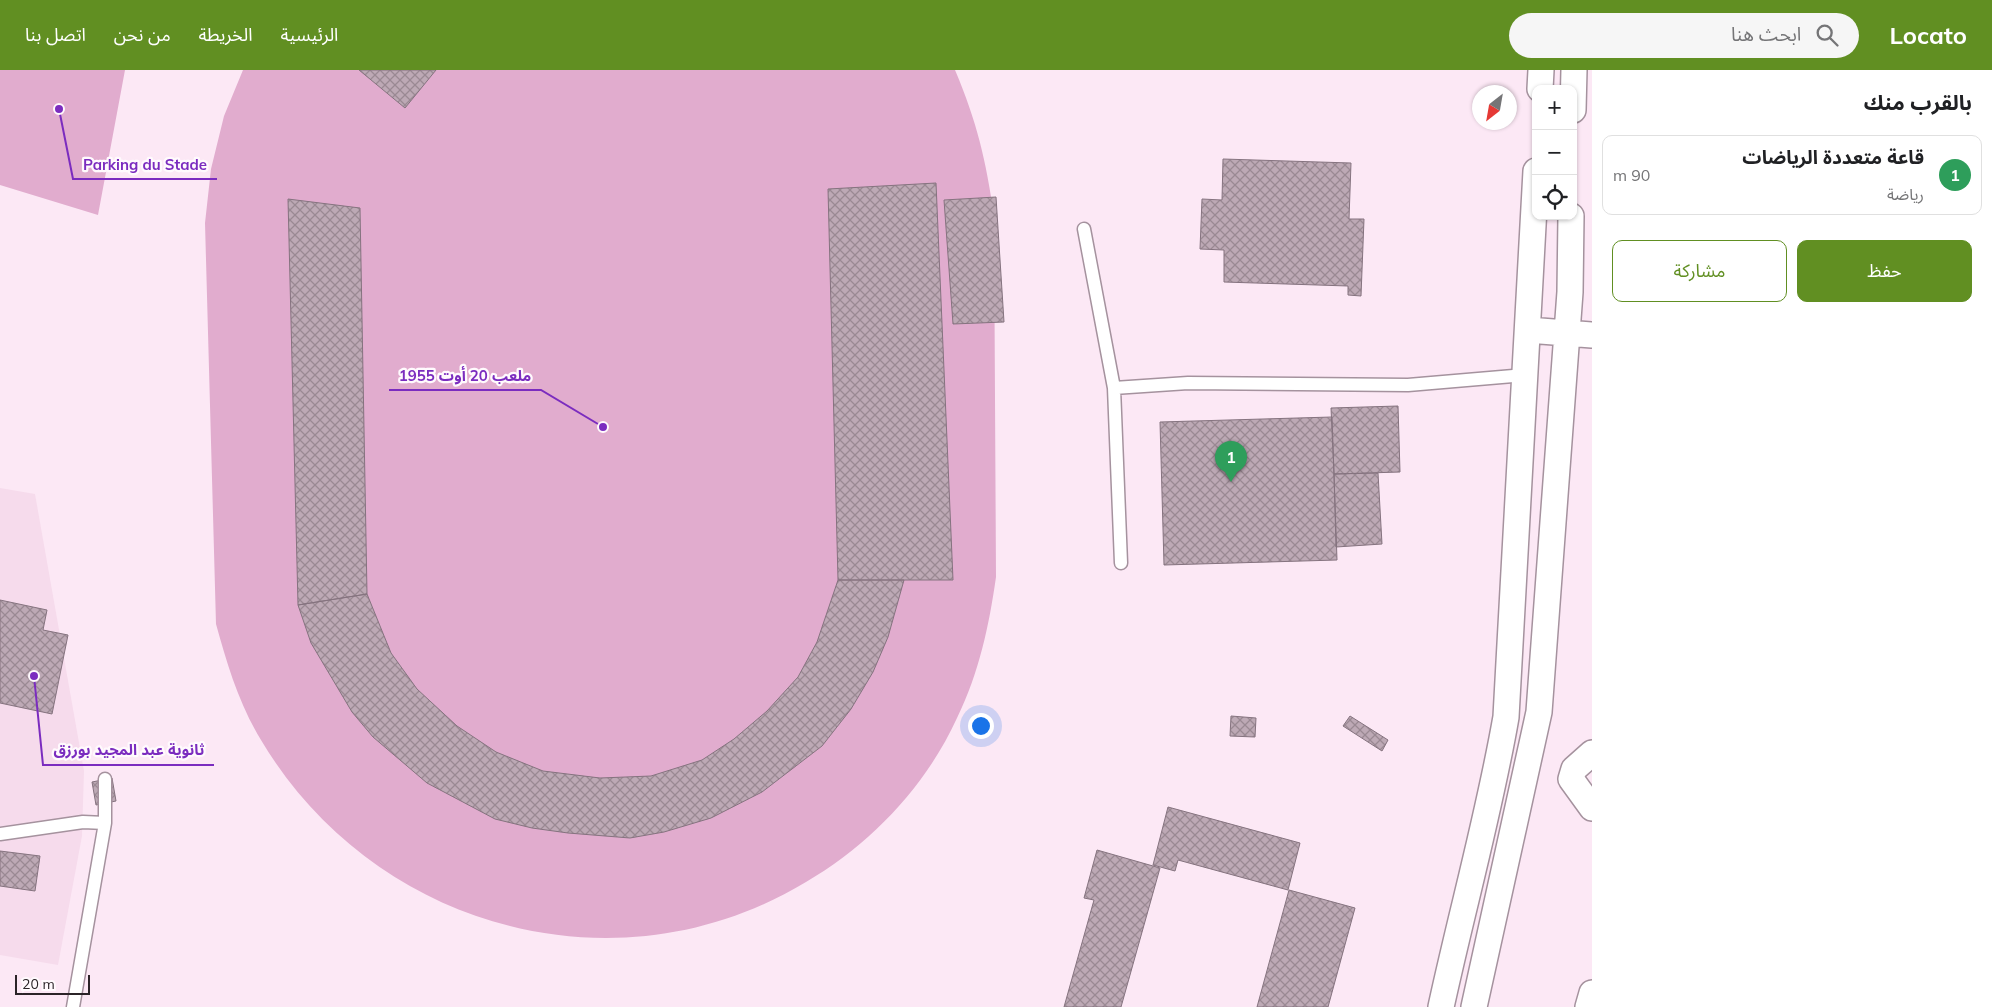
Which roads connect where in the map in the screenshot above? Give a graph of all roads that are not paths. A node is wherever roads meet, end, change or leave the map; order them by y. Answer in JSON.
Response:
{"nodes":[{"id":1,"x":1541,"y":70,"type":"edge"},
{"id":2,"x":1574,"y":70,"type":"edge"},
{"id":3,"x":1540,"y":85,"type":"edge"},
{"id":4,"x":1574,"y":85,"type":"edge"},
{"id":5,"x":1536,"y":175,"type":"edge"},
{"id":6,"x":1571,"y":220,"type":"edge"},
{"id":7,"x":1084,"y":229,"type":"dead end"},
{"id":8,"x":1528,"y":330,"type":"junction"},
{"id":9,"x":1567,"y":332,"type":"junction"},
{"id":10,"x":1592,"y":336,"type":"edge"},
{"id":11,"x":1526,"y":375,"type":"junction"},
{"id":12,"x":1114,"y":388,"type":"junction"},
{"id":13,"x":1121,"y":563,"type":"dead end"},
{"id":14,"x":1592,"y":753,"type":"edge"},
{"id":15,"x":105,"y":779,"type":"dead end"},
{"id":16,"x":1592,"y":808,"type":"edge"},
{"id":17,"x":105,"y":823,"type":"junction"},
{"id":18,"x":0,"y":834,"type":"edge"},
{"id":19,"x":1592,"y":994,"type":"edge"},
{"id":20,"x":73,"y":1007,"type":"edge"},
{"id":21,"x":1441,"y":1007,"type":"edge"},
{"id":22,"x":1474,"y":1007,"type":"edge"},
{"id":23,"x":1588,"y":1007,"type":"edge"}],
"edges":[{"from":1,"to":3,"type":"street"},
{"from":2,"to":4,"type":"street"},
{"from":5,"to":8,"type":"street"},
{"from":6,"to":9,"type":"street"},
{"from":7,"to":12,"type":"lane"},
{"from":8,"to":9,"type":"street"},
{"from":8,"to":11,"type":"street"},
{"from":9,"to":10,"type":"street"},
{"from":9,"to":22,"type":"street"},
{"from":11,"to":12,"type":"lane"},
{"from":11,"to":21,"type":"street"},
{"from":12,"to":13,"type":"lane"},
{"from":14,"to":16,"type":"street"},
{"from":15,"to":17,"type":"lane"},
{"from":17,"to":18,"type":"lane"},
{"from":17,"to":20,"type":"lane"},
{"from":19,"to":23,"type":"street"}]}
